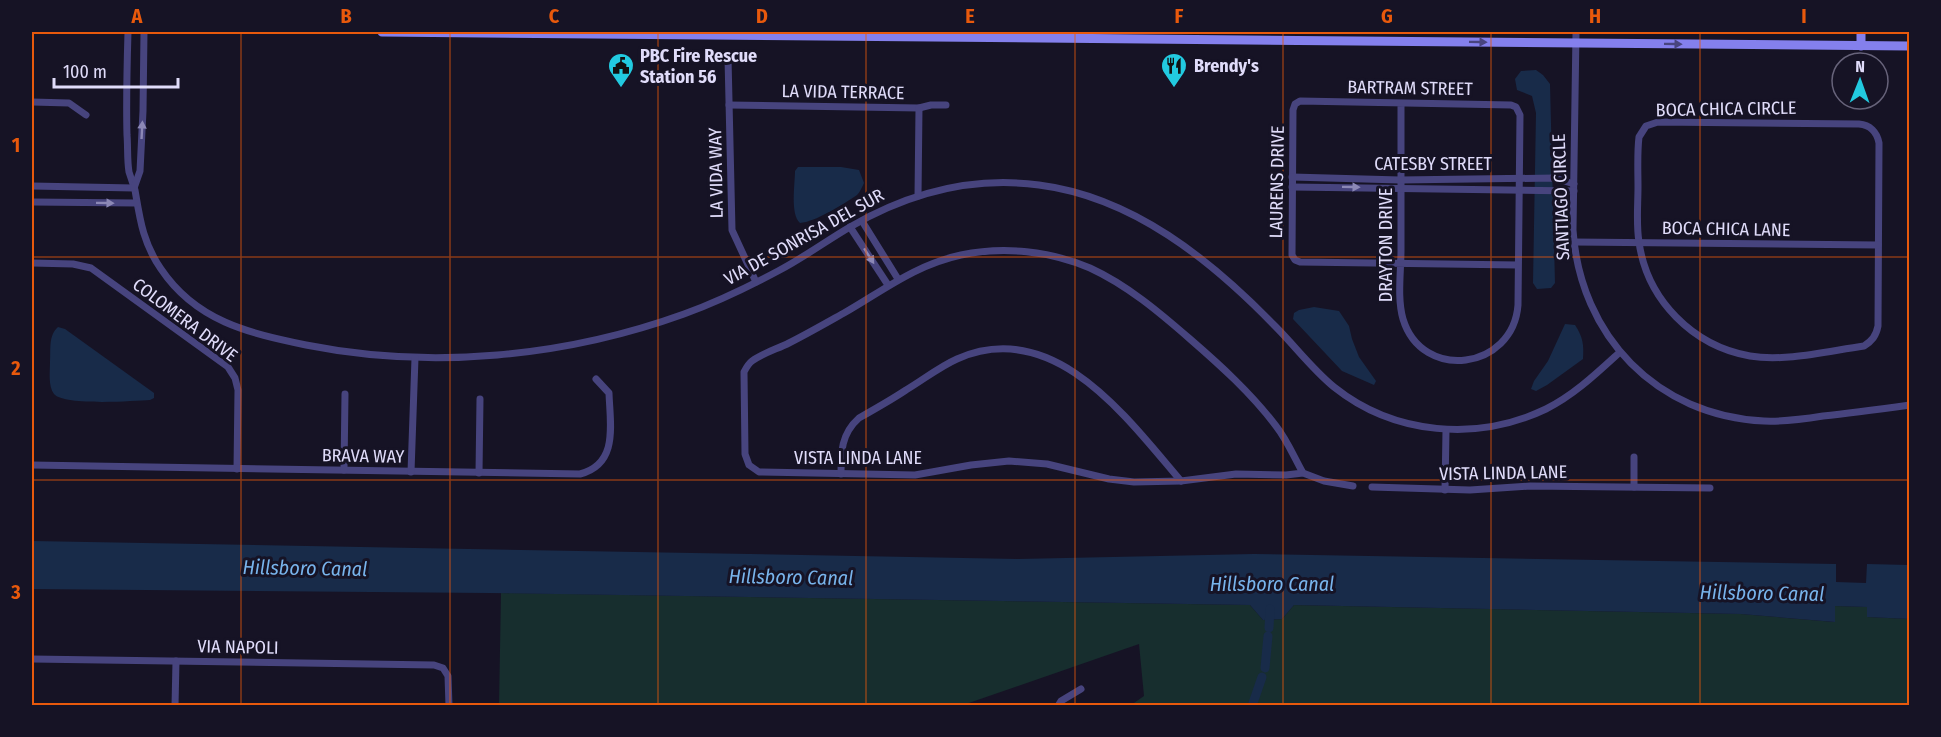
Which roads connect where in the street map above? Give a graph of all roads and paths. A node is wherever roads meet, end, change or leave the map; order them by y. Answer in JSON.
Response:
{"nodes":[{"id":1,"x":128,"y":32,"type":"edge"},
{"id":2,"x":144,"y":32,"type":"edge"},
{"id":3,"x":382,"y":32,"type":"edge"},
{"id":4,"x":1574,"y":32,"type":"edge"},
{"id":5,"x":1862,"y":32,"type":"edge"},
{"id":6,"x":972,"y":34,"type":"edge"},
{"id":7,"x":1168,"y":35,"type":"edge"},
{"id":8,"x":1179,"y":36,"type":"edge"},
{"id":9,"x":1575,"y":43,"type":"junction"},
{"id":10,"x":1862,"y":46,"type":"junction"},
{"id":11,"x":1910,"y":46,"type":"edge"},
{"id":12,"x":728,"y":58,"type":"dead end"},
{"id":13,"x":32,"y":102,"type":"edge"},
{"id":14,"x":1401,"y":103,"type":"junction"},
{"id":15,"x":1295,"y":104,"type":"joint"},
{"id":16,"x":729,"y":105,"type":"junction"},
{"id":17,"x":946,"y":105,"type":"dead end"},
{"id":18,"x":920,"y":108,"type":"junction"},
{"id":19,"x":86,"y":115,"type":"dead end"},
{"id":20,"x":1520,"y":115,"type":"joint"},
{"id":21,"x":1292,"y":177,"type":"junction"},
{"id":22,"x":1519,"y":178,"type":"junction"},
{"id":23,"x":1401,"y":184,"type":"junction"},
{"id":24,"x":32,"y":186,"type":"edge"},
{"id":25,"x":1292,"y":187,"type":"junction"},
{"id":26,"x":1574,"y":187,"type":"junction"},
{"id":27,"x":134,"y":188,"type":"junction"},
{"id":28,"x":1519,"y":189,"type":"junction"},
{"id":29,"x":918,"y":196,"type":"junction"},
{"id":30,"x":32,"y":202,"type":"edge"},
{"id":31,"x":136,"y":203,"type":"junction"},
{"id":32,"x":862,"y":221,"type":"junction"},
{"id":33,"x":850,"y":227,"type":"junction"},
{"id":34,"x":1574,"y":242,"type":"junction"},
{"id":35,"x":1639,"y":243,"type":"junction"},
{"id":36,"x":1878,"y":245,"type":"junction"},
{"id":37,"x":32,"y":263,"type":"edge"},
{"id":38,"x":1401,"y":263,"type":"junction"},
{"id":39,"x":1518,"y":265,"type":"junction"},
{"id":40,"x":898,"y":279,"type":"junction"},
{"id":41,"x":756,"y":282,"type":"junction"},
{"id":42,"x":888,"y":285,"type":"junction"},
{"id":43,"x":1620,"y":352,"type":"junction"},
{"id":44,"x":415,"y":358,"type":"junction"},
{"id":45,"x":596,"y":379,"type":"dead end"},
{"id":46,"x":345,"y":394,"type":"dead end"},
{"id":47,"x":480,"y":399,"type":"dead end"},
{"id":48,"x":1910,"y":405,"type":"edge"},
{"id":49,"x":1446,"y":430,"type":"junction"},
{"id":50,"x":1634,"y":457,"type":"dead end"},
{"id":51,"x":32,"y":465,"type":"edge"},
{"id":52,"x":237,"y":469,"type":"junction"},
{"id":53,"x":344,"y":470,"type":"junction"},
{"id":54,"x":411,"y":472,"type":"junction"},
{"id":55,"x":479,"y":472,"type":"junction"},
{"id":56,"x":1303,"y":473,"type":"junction"},
{"id":57,"x":841,"y":474,"type":"junction"},
{"id":58,"x":1181,"y":481,"type":"junction"},
{"id":59,"x":1353,"y":486,"type":"dead end"},
{"id":60,"x":1372,"y":487,"type":"dead end"},
{"id":61,"x":1634,"y":487,"type":"junction"},
{"id":62,"x":1710,"y":488,"type":"dead end"},
{"id":63,"x":1445,"y":490,"type":"junction"},
{"id":64,"x":32,"y":659,"type":"edge"},
{"id":65,"x":176,"y":661,"type":"junction"},
{"id":66,"x":1081,"y":690,"type":"dead end"},
{"id":67,"x":175,"y":705,"type":"edge"},
{"id":68,"x":449,"y":705,"type":"edge"},
{"id":69,"x":1058,"y":705,"type":"edge"}],
"edges":[{"from":1,"to":27,"type":"street","name":"VIA DE SONRISA DEL SUR"},
{"from":27,"to":2,"type":"street","name":"VIA DE SONRISA DEL SUR","one_way":true},
{"from":3,"to":6,"type":"main road"},
{"from":4,"to":9,"type":"street","name":"SANTIAGO CIRCLE"},
{"from":5,"to":10,"type":"main road"},
{"from":6,"to":7,"type":"main road"},
{"from":7,"to":8,"type":"main road"},
{"from":8,"to":9,"type":"main road","one_way":true},
{"from":9,"to":10,"type":"main road","one_way":true},
{"from":9,"to":26,"type":"street","name":"SANTIAGO CIRCLE"},
{"from":10,"to":11,"type":"main road"},
{"from":12,"to":16,"type":"street","name":"LA VIDA WAY"},
{"from":13,"to":19,"type":"street"},
{"from":14,"to":15,"type":"street","name":"BARTRAM STREET"},
{"from":14,"to":20,"type":"street","name":"BARTRAM STREET"},
{"from":14,"to":23,"type":"street","name":"DRAYTON DRIVE"},
{"from":15,"to":21,"type":"street","name":"LAURENS DRIVE"},
{"from":16,"to":18,"type":"street","name":"LA VIDA TERRACE"},
{"from":16,"to":41,"type":"street","name":"LA VIDA WAY"},
{"from":17,"to":18,"type":"street","name":"LA VIDA TERRACE"},
{"from":18,"to":29,"type":"street","name":"LA VIDA TERRACE"},
{"from":20,"to":22,"type":"street","name":"DRAYTON DRIVE"},
{"from":21,"to":23,"type":"street","name":"CATESBY STREET"},
{"from":21,"to":25,"type":"street","name":"LAURENS DRIVE"},
{"from":22,"to":23,"type":"street","name":"CATESBY STREET"},
{"from":22,"to":26,"type":"street","name":"CATESBY STREET"},
{"from":22,"to":28,"type":"street","name":"DRAYTON DRIVE"},
{"from":25,"to":23,"type":"street","name":"CATESBY STREET","one_way":true},
{"from":23,"to":28,"type":"street","name":"CATESBY STREET"},
{"from":23,"to":38,"type":"street","name":"DRAYTON DRIVE"},
{"from":24,"to":27,"type":"street"},
{"from":25,"to":38,"type":"street","name":"LAURENS DRIVE"},
{"from":26,"to":28,"type":"street","name":"CATESBY STREET"},
{"from":26,"to":34,"type":"street","name":"SANTIAGO CIRCLE"},
{"from":27,"to":31,"type":"street","name":"VIA DE SONRISA DEL SUR"},
{"from":28,"to":39,"type":"street","name":"DRAYTON DRIVE"},
{"from":29,"to":32,"type":"street","name":"VIA DE SONRISA DEL SUR"},
{"from":29,"to":49,"type":"street","name":"VIA DE SONRISA DEL SUR"},
{"from":30,"to":31,"type":"street","one_way":true},
{"from":31,"to":44,"type":"street","name":"VIA DE SONRISA DEL SUR"},
{"from":32,"to":33,"type":"street","name":"VIA DE SONRISA DEL SUR"},
{"from":32,"to":40,"type":"street"},
{"from":33,"to":41,"type":"street","name":"VIA DE SONRISA DEL SUR"},
{"from":33,"to":42,"type":"street","one_way":true},
{"from":34,"to":35,"type":"street","name":"BOCA CHICA LANE"},
{"from":34,"to":43,"type":"street","name":"SANTIAGO CIRCLE"},
{"from":35,"to":36,"type":"street","name":"BOCA CHICA LANE"},
{"from":35,"to":36,"type":"street","name":"BOCA CHICA CIRCLE"},
{"from":35,"to":36,"type":"street","name":"BOCA CHICA CIRCLE"},
{"from":37,"to":52,"type":"street","name":"COLOMERA DRIVE"},
{"from":38,"to":39,"type":"street"},
{"from":38,"to":39,"type":"street","name":"DRAYTON DRIVE"},
{"from":40,"to":42,"type":"street","name":"VISTA LINDA LANE"},
{"from":40,"to":56,"type":"street","name":"VISTA LINDA LANE"},
{"from":41,"to":44,"type":"street","name":"VIA DE SONRISA DEL SUR"},
{"from":42,"to":57,"type":"street","name":"VISTA LINDA LANE"},
{"from":43,"to":48,"type":"street","name":"SANTIAGO CIRCLE"},
{"from":43,"to":49,"type":"street","name":"VIA DE SONRISA DEL SUR"},
{"from":44,"to":54,"type":"street"},
{"from":45,"to":55,"type":"street","name":"BRAVA WAY"},
{"from":46,"to":53,"type":"street"},
{"from":47,"to":55,"type":"street"},
{"from":49,"to":63,"type":"street"},
{"from":50,"to":61,"type":"street"},
{"from":51,"to":52,"type":"street","name":"BRAVA WAY"},
{"from":52,"to":53,"type":"street","name":"BRAVA WAY"},
{"from":53,"to":54,"type":"street","name":"BRAVA WAY"},
{"from":54,"to":55,"type":"street","name":"BRAVA WAY"},
{"from":56,"to":58,"type":"street","name":"VISTA LINDA LANE"},
{"from":56,"to":59,"type":"street","name":"VISTA LINDA LANE"},
{"from":57,"to":58,"type":"street","name":"VISTA LINDA LANE"},
{"from":57,"to":58,"type":"street"},
{"from":60,"to":63,"type":"street","name":"VISTA LINDA LANE"},
{"from":61,"to":62,"type":"street","name":"VISTA LINDA LANE"},
{"from":61,"to":63,"type":"street","name":"VISTA LINDA LANE"},
{"from":64,"to":65,"type":"street","name":"VIA NAPOLI"},
{"from":65,"to":67,"type":"street"},
{"from":65,"to":68,"type":"street","name":"VIA NAPOLI"},
{"from":66,"to":69,"type":"street"}]}
